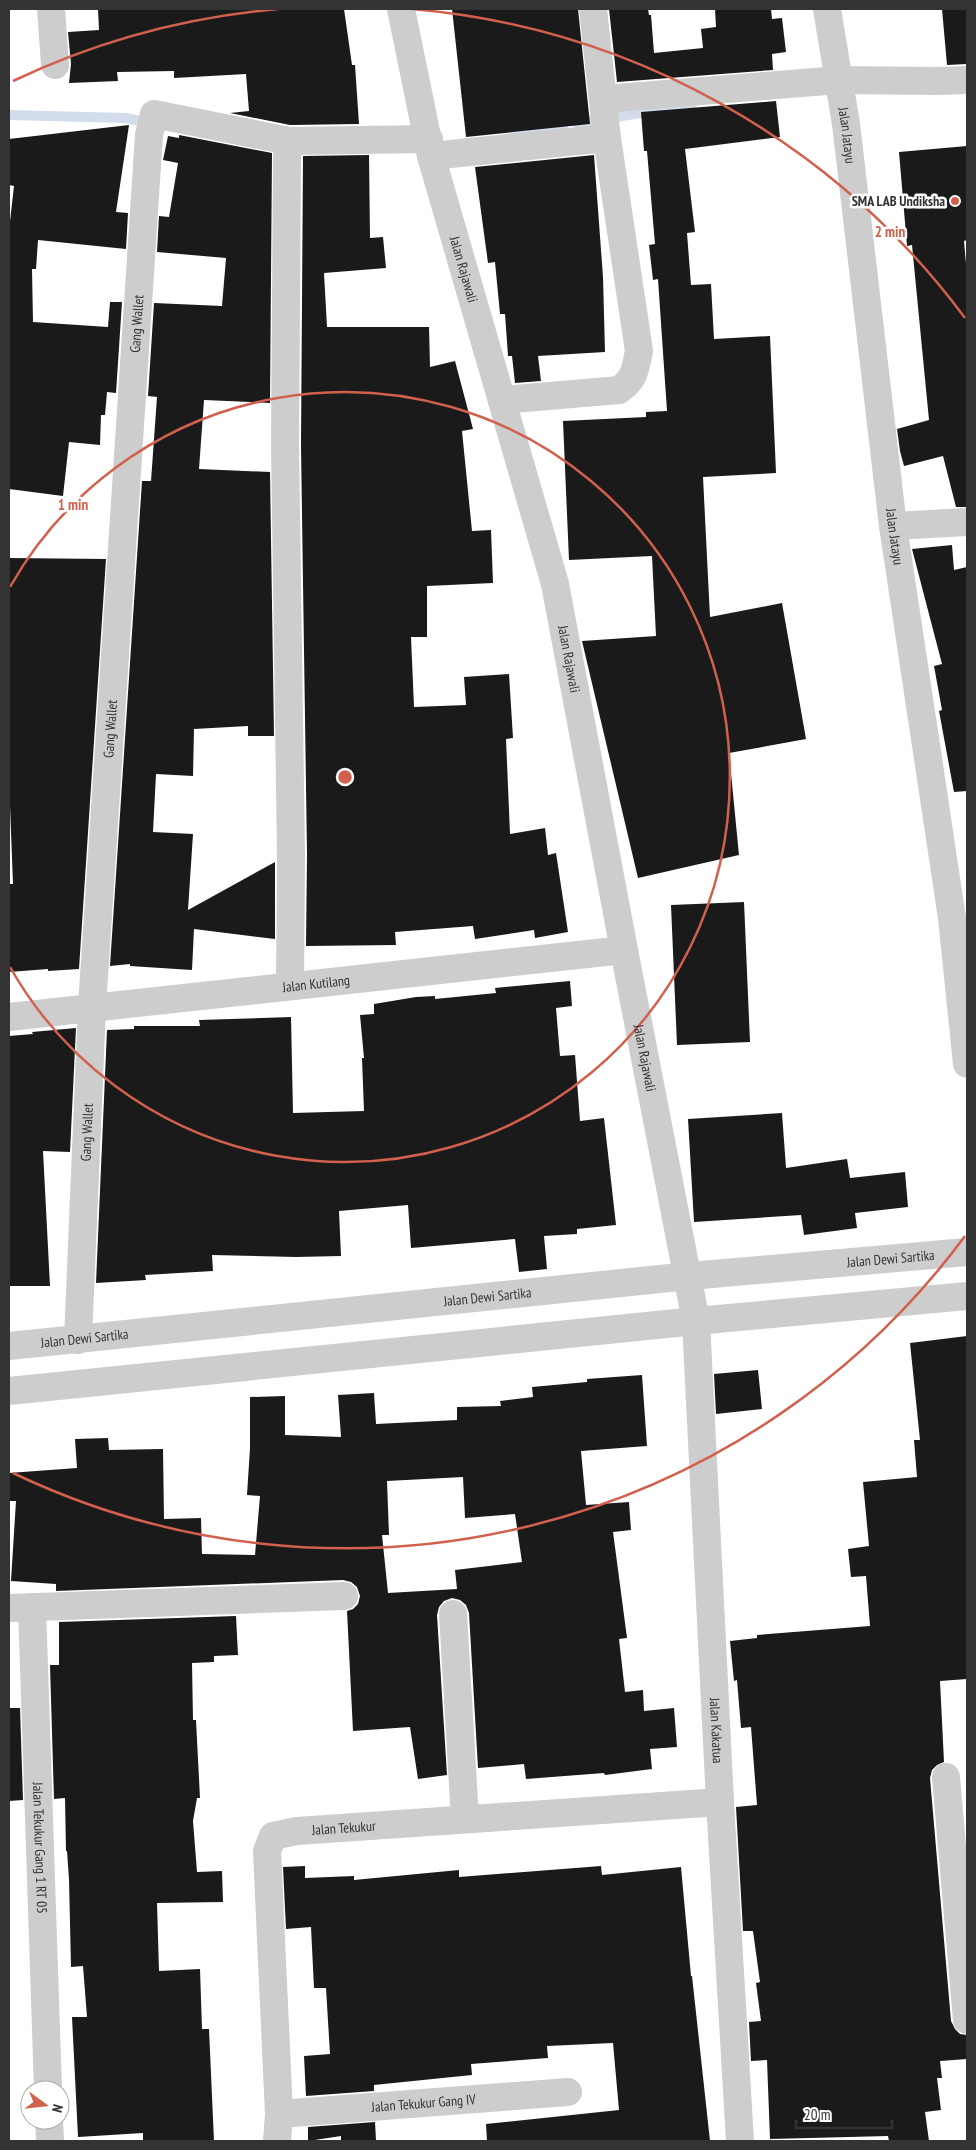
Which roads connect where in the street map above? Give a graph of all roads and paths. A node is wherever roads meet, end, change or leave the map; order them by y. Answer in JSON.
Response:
{"nodes":[{"id":1,"x":51,"y":9,"type":"edge"},
{"id":2,"x":400,"y":9,"type":"edge"},
{"id":3,"x":593,"y":9,"type":"edge"},
{"id":4,"x":827,"y":9,"type":"edge"},
{"id":5,"x":55,"y":65,"type":"dead end"},
{"id":6,"x":839,"y":80,"type":"junction"},
{"id":7,"x":967,"y":80,"type":"edge"},
{"id":8,"x":605,"y":117,"type":"junction"},
{"id":9,"x":288,"y":148,"type":"junction"},
{"id":10,"x":430,"y":148,"type":"junction"},
{"id":11,"x":502,"y":400,"type":"junction"},
{"id":12,"x":967,"y":522,"type":"edge"},
{"id":13,"x":893,"y":526,"type":"junction"},
{"id":14,"x":959,"y":917,"type":"edge"},
{"id":15,"x":624,"y":950,"type":"junction"},
{"id":16,"x":290,"y":986,"type":"junction"},
{"id":17,"x":92,"y":1008,"type":"junction"},
{"id":18,"x":9,"y":1017,"type":"edge"},
{"id":19,"x":967,"y":1064,"type":"edge"},
{"id":20,"x":967,"y":1252,"type":"edge"},
{"id":21,"x":689,"y":1276,"type":"junction"},
{"id":22,"x":967,"y":1296,"type":"edge"},
{"id":23,"x":696,"y":1320,"type":"junction"},
{"id":24,"x":78,"y":1340,"type":"junction"},
{"id":25,"x":9,"y":1346,"type":"edge"},
{"id":26,"x":9,"y":1391,"type":"edge"},
{"id":27,"x":344,"y":1596,"type":"dead end"},
{"id":28,"x":20,"y":1607,"type":"edge"},
{"id":29,"x":453,"y":1614,"type":"dead end"},
{"id":30,"x":946,"y":1777,"type":"dead end"},
{"id":31,"x":720,"y":1802,"type":"junction"},
{"id":32,"x":465,"y":1819,"type":"junction"},
{"id":33,"x":967,"y":2020,"type":"edge"},
{"id":34,"x":47,"y":2080,"type":"edge"},
{"id":35,"x":568,"y":2092,"type":"dead end"},
{"id":36,"x":279,"y":2114,"type":"junction"},
{"id":37,"x":277,"y":2141,"type":"edge"},
{"id":38,"x":740,"y":2141,"type":"edge"}],
"edges":[{"from":1,"to":5,"type":"street"},
{"from":2,"to":10,"type":"street","name":"Jalan Rajawali"},
{"from":3,"to":8,"type":"street"},
{"from":4,"to":6,"type":"street","name":"Jalan Jatayu"},
{"from":6,"to":7,"type":"street"},
{"from":6,"to":8,"type":"street"},
{"from":6,"to":13,"type":"street","name":"Jalan Jatayu"},
{"from":8,"to":10,"type":"street"},
{"from":8,"to":11,"type":"street"},
{"from":9,"to":10,"type":"street"},
{"from":9,"to":16,"type":"street"},
{"from":9,"to":17,"type":"street","name":"Gang Wallet"},
{"from":10,"to":11,"type":"street","name":"Jalan Rajawali"},
{"from":11,"to":15,"type":"street","name":"Jalan Rajawali"},
{"from":12,"to":13,"type":"street"},
{"from":13,"to":14,"type":"street","name":"Jalan Jatayu"},
{"from":14,"to":19,"type":"street","name":"Jalan Jatayu"},
{"from":15,"to":16,"type":"street","name":"Jalan Kutilang"},
{"from":15,"to":21,"type":"street","name":"Jalan Rajawali"},
{"from":16,"to":17,"type":"street","name":"Jalan Kutilang"},
{"from":17,"to":18,"type":"street","name":"Jalan Kutilang"},
{"from":17,"to":24,"type":"street","name":"Gang Wallet"},
{"from":20,"to":21,"type":"street","name":"Jalan Dewi Sartika"},
{"from":21,"to":23,"type":"street","name":"Jalan Rajawali"},
{"from":21,"to":24,"type":"street","name":"Jalan Dewi Sartika"},
{"from":22,"to":23,"type":"street"},
{"from":23,"to":26,"type":"street"},
{"from":23,"to":31,"type":"street","name":"Jalan Kakatua"},
{"from":24,"to":25,"type":"street","name":"Jalan Dewi Sartika"},
{"from":27,"to":28,"type":"street"},
{"from":28,"to":34,"type":"street","name":"Jalan Tekukur Gang 1 RT 05"},
{"from":29,"to":32,"type":"street"},
{"from":30,"to":33,"type":"street"},
{"from":31,"to":32,"type":"street","name":"Jalan Tekukur"},
{"from":31,"to":38,"type":"street","name":"Jalan Kakatua"},
{"from":32,"to":36,"type":"street","name":"Jalan Tekukur"},
{"from":35,"to":36,"type":"street","name":"Jalan Tekukur Gang IV"},
{"from":36,"to":37,"type":"street","name":"Jalan Tekukur"}]}
